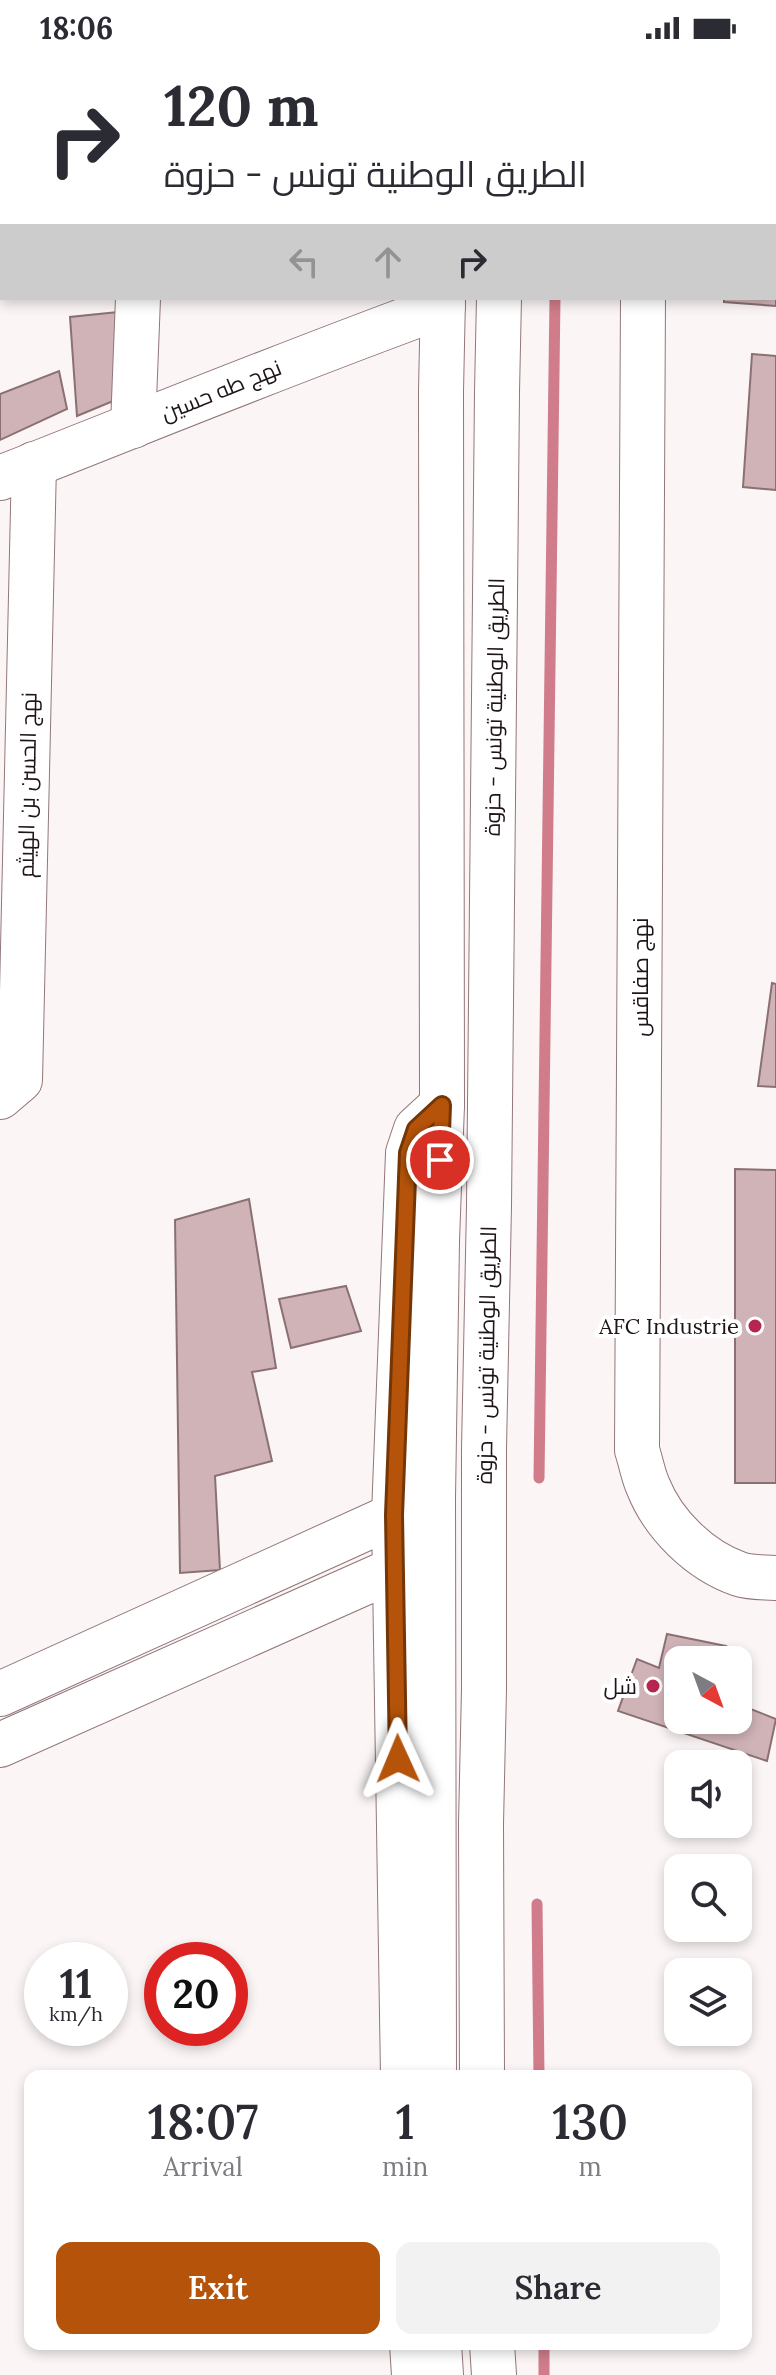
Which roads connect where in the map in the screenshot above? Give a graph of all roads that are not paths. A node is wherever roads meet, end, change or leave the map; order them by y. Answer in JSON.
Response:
{"nodes":[{"id":1,"x":138,"y":300,"type":"edge"},
{"id":2,"x":499,"y":300,"type":"edge"},
{"id":3,"x":643,"y":300,"type":"edge"},
{"id":4,"x":443,"y":302,"type":"edge"},
{"id":5,"x":133,"y":426,"type":"junction"},
{"id":6,"x":17,"y":471,"type":"edge"},
{"id":7,"x":13,"y":796,"type":"edge"},
{"id":8,"x":0,"y":1097,"type":"edge"},
{"id":9,"x":442,"y":1105,"type":"junction"},
{"id":10,"x":433,"y":1498,"type":"junction"},
{"id":11,"x":394,"y":1515,"type":"junction"},
{"id":12,"x":435,"y":1551,"type":"junction"},
{"id":13,"x":396,"y":1568,"type":"junction"},
{"id":14,"x":776,"y":1578,"type":"edge"},
{"id":15,"x":0,"y":1694,"type":"edge"},
{"id":16,"x":0,"y":1745,"type":"edge"},
{"id":17,"x":403,"y":2070,"type":"edge"},
{"id":18,"x":434,"y":2070,"type":"edge"},
{"id":19,"x":482,"y":2070,"type":"edge"},
{"id":20,"x":412,"y":2350,"type":"edge"},
{"id":21,"x":439,"y":2350,"type":"edge"},
{"id":22,"x":492,"y":2350,"type":"edge"},
{"id":23,"x":414,"y":2375,"type":"edge"},
{"id":24,"x":441,"y":2375,"type":"edge"},
{"id":25,"x":494,"y":2375,"type":"edge"}],
"edges":[{"from":1,"to":5,"type":"main road"},
{"from":2,"to":19,"type":"main road","name":"الطريق الوطنية تونس - حزوة"},
{"from":3,"to":14,"type":"main road","name":"نهج صفاقس"},
{"from":4,"to":5,"type":"main road","name":"نهج طه حسين"},
{"from":4,"to":9,"type":"main road"},
{"from":5,"to":6,"type":"main road","name":"نهج طه حسين"},
{"from":6,"to":7,"type":"main road","name":"نهج الحسن بن الهيثم"},
{"from":7,"to":8,"type":"main road","name":"نهج الحسن بن الهيثم"},
{"from":9,"to":10,"type":"main road"},
{"from":9,"to":11,"type":"main road"},
{"from":10,"to":11,"type":"main road"},
{"from":10,"to":12,"type":"main road"},
{"from":11,"to":13,"type":"main road"},
{"from":11,"to":15,"type":"main road"},
{"from":12,"to":13,"type":"main road"},
{"from":12,"to":18,"type":"main road"},
{"from":13,"to":16,"type":"main road"},
{"from":13,"to":17,"type":"main road"},
{"from":20,"to":23,"type":"main road"},
{"from":21,"to":24,"type":"main road"},
{"from":22,"to":25,"type":"main road"}]}
